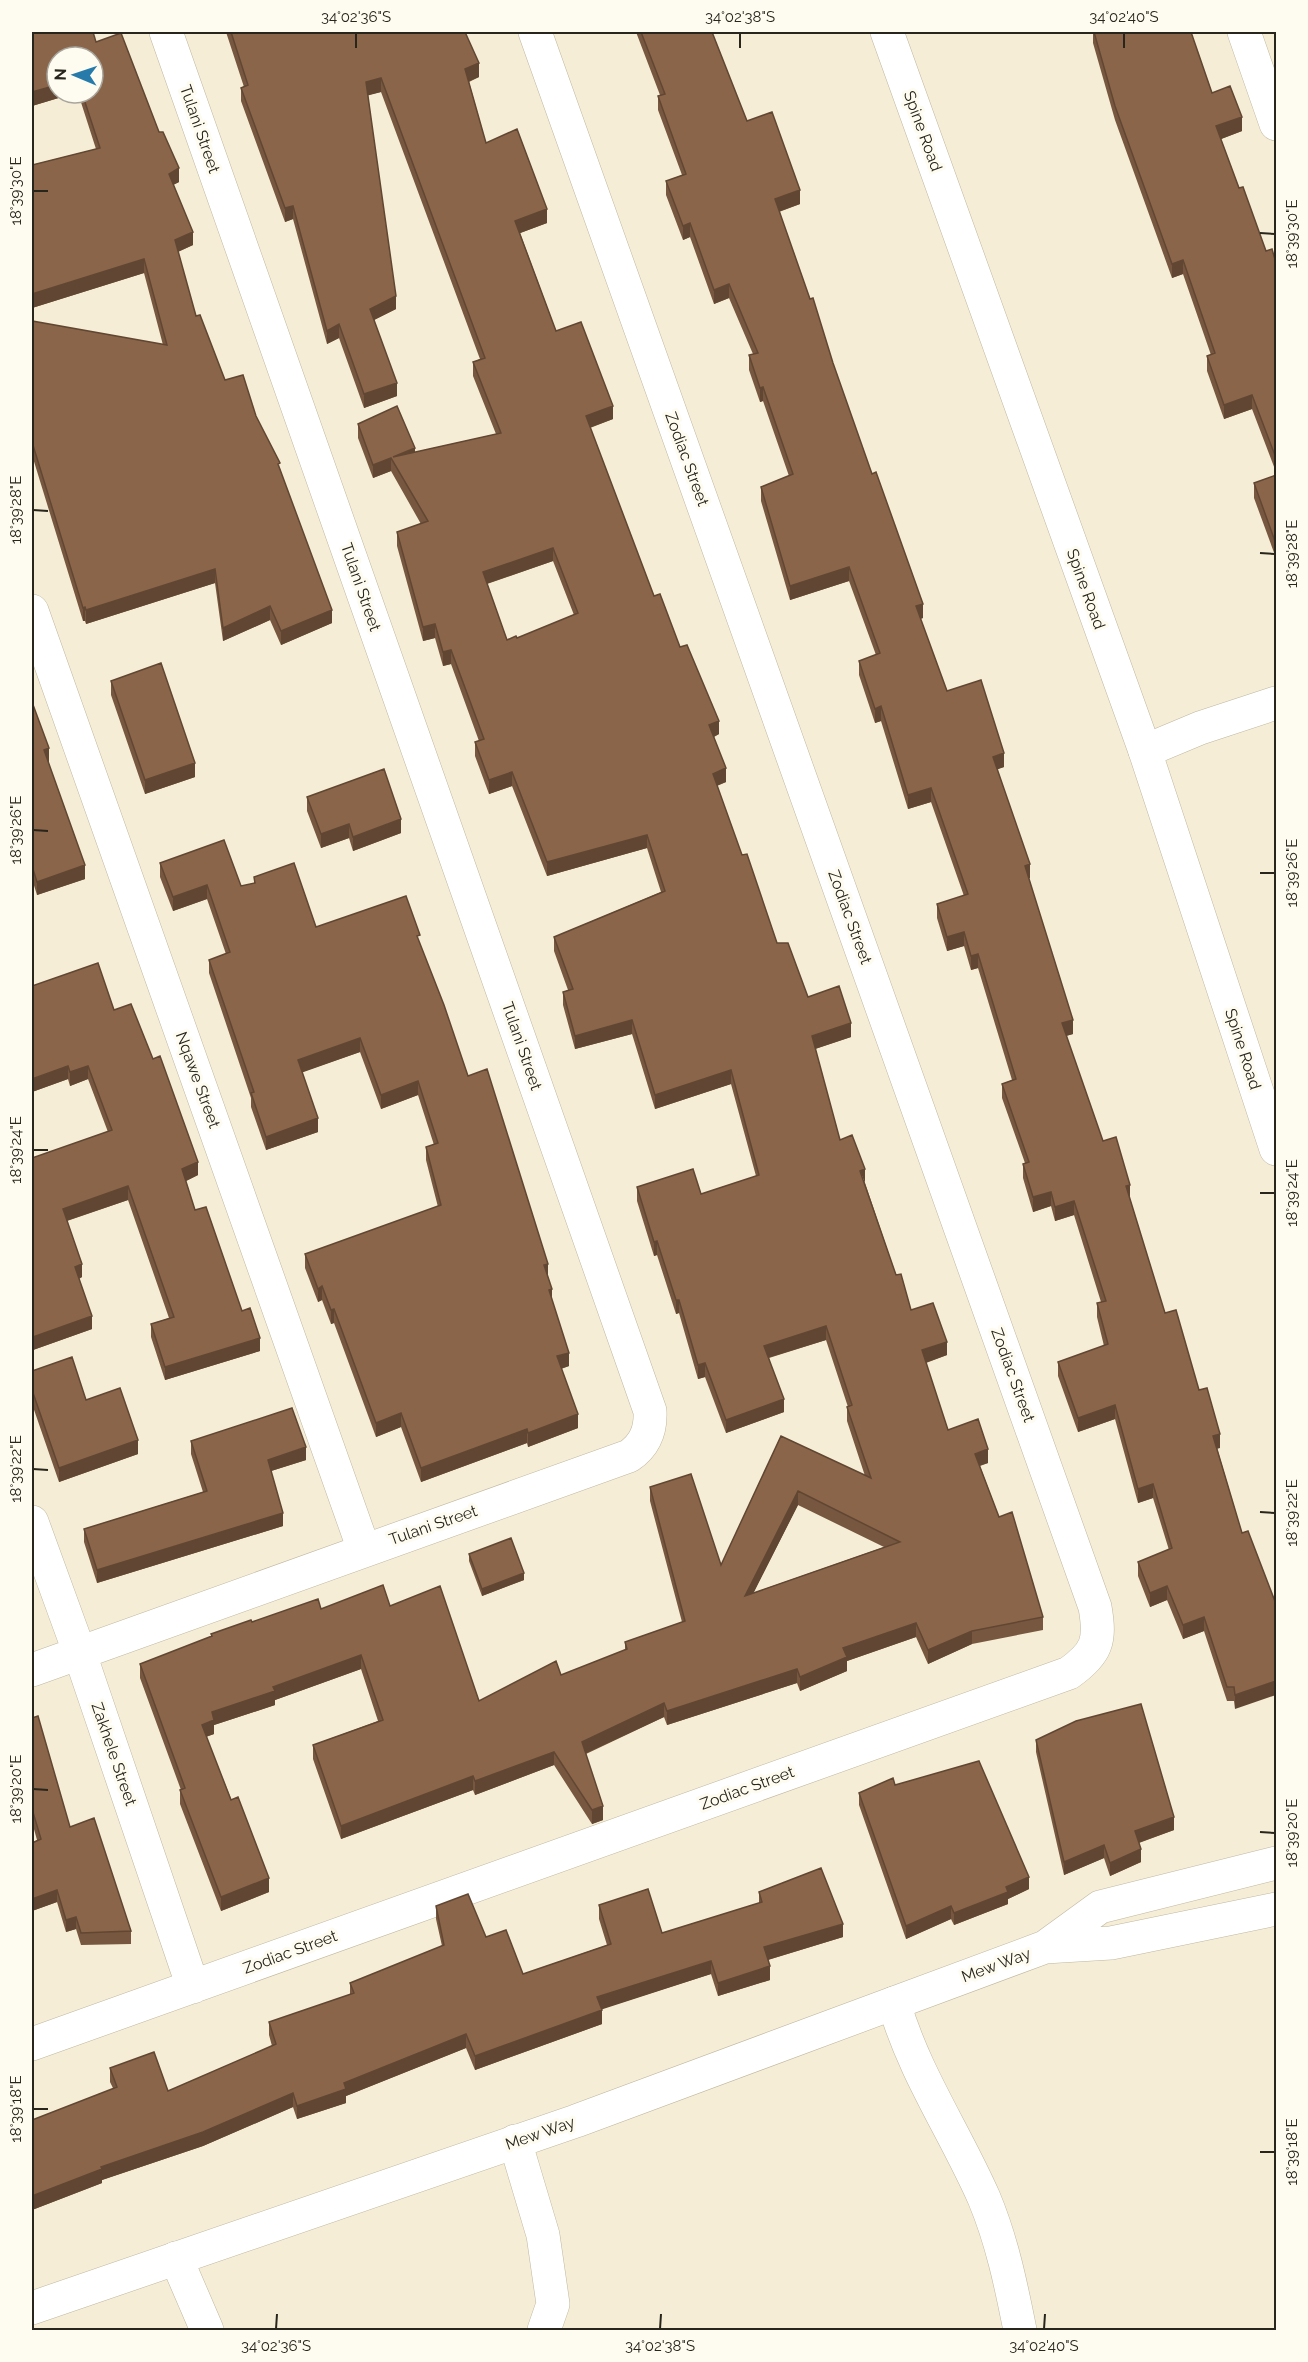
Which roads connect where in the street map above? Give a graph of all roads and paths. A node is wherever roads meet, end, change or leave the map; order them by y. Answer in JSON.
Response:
{"nodes":[{"id":1,"x":166,"y":32,"type":"edge"},
{"id":2,"x":535,"y":32,"type":"edge"},
{"id":3,"x":887,"y":32,"type":"edge"},
{"id":4,"x":1244,"y":32,"type":"edge"},
{"id":5,"x":1276,"y":124,"type":"edge"},
{"id":6,"x":32,"y":611,"type":"edge"},
{"id":7,"x":1276,"y":703,"type":"edge"},
{"id":8,"x":1145,"y":751,"type":"junction"},
{"id":9,"x":1276,"y":1149,"type":"edge"},
{"id":10,"x":32,"y":1522,"type":"edge"},
{"id":11,"x":364,"y":1550,"type":"junction"},
{"id":12,"x":80,"y":1654,"type":"junction"},
{"id":13,"x":32,"y":1671,"type":"edge"},
{"id":14,"x":1276,"y":1863,"type":"edge"},
{"id":15,"x":1276,"y":1909,"type":"edge"},
{"id":16,"x":1045,"y":1947,"type":"junction"},
{"id":17,"x":193,"y":1987,"type":"junction"},
{"id":18,"x":894,"y":2003,"type":"junction"},
{"id":19,"x":32,"y":2044,"type":"edge"},
{"id":20,"x":515,"y":2141,"type":"junction"},
{"id":21,"x":176,"y":2258,"type":"junction"},
{"id":22,"x":32,"y":2308,"type":"edge"},
{"id":23,"x":207,"y":2331,"type":"edge"},
{"id":24,"x":544,"y":2331,"type":"edge"},
{"id":25,"x":1020,"y":2331,"type":"edge"}],
"edges":[{"from":1,"to":11,"type":"street","name":"Tulani Street"},
{"from":2,"to":17,"type":"street","name":"Zodiac Street"},
{"from":3,"to":8,"type":"street","name":"Spine Road"},
{"from":4,"to":5,"type":"street"},
{"from":6,"to":11,"type":"street","name":"Nqawe Street"},
{"from":7,"to":8,"type":"street"},
{"from":8,"to":9,"type":"street","name":"Spine Road"},
{"from":10,"to":12,"type":"street","name":"Zakhele Street"},
{"from":11,"to":12,"type":"street","name":"Tulani Street"},
{"from":12,"to":13,"type":"street","name":"Tulani Street"},
{"from":12,"to":17,"type":"street","name":"Zakhele Street"},
{"from":14,"to":16,"type":"street","name":"Mew Way"},
{"from":15,"to":16,"type":"street","name":"Mew Way"},
{"from":16,"to":18,"type":"street","name":"Mew Way"},
{"from":17,"to":19,"type":"street","name":"Zodiac Street"},
{"from":18,"to":20,"type":"street","name":"Mew Way"},
{"from":18,"to":25,"type":"street"},
{"from":20,"to":21,"type":"street","name":"Mew Way"},
{"from":20,"to":24,"type":"street"},
{"from":21,"to":22,"type":"street","name":"Mew Way"},
{"from":21,"to":23,"type":"street"}]}
